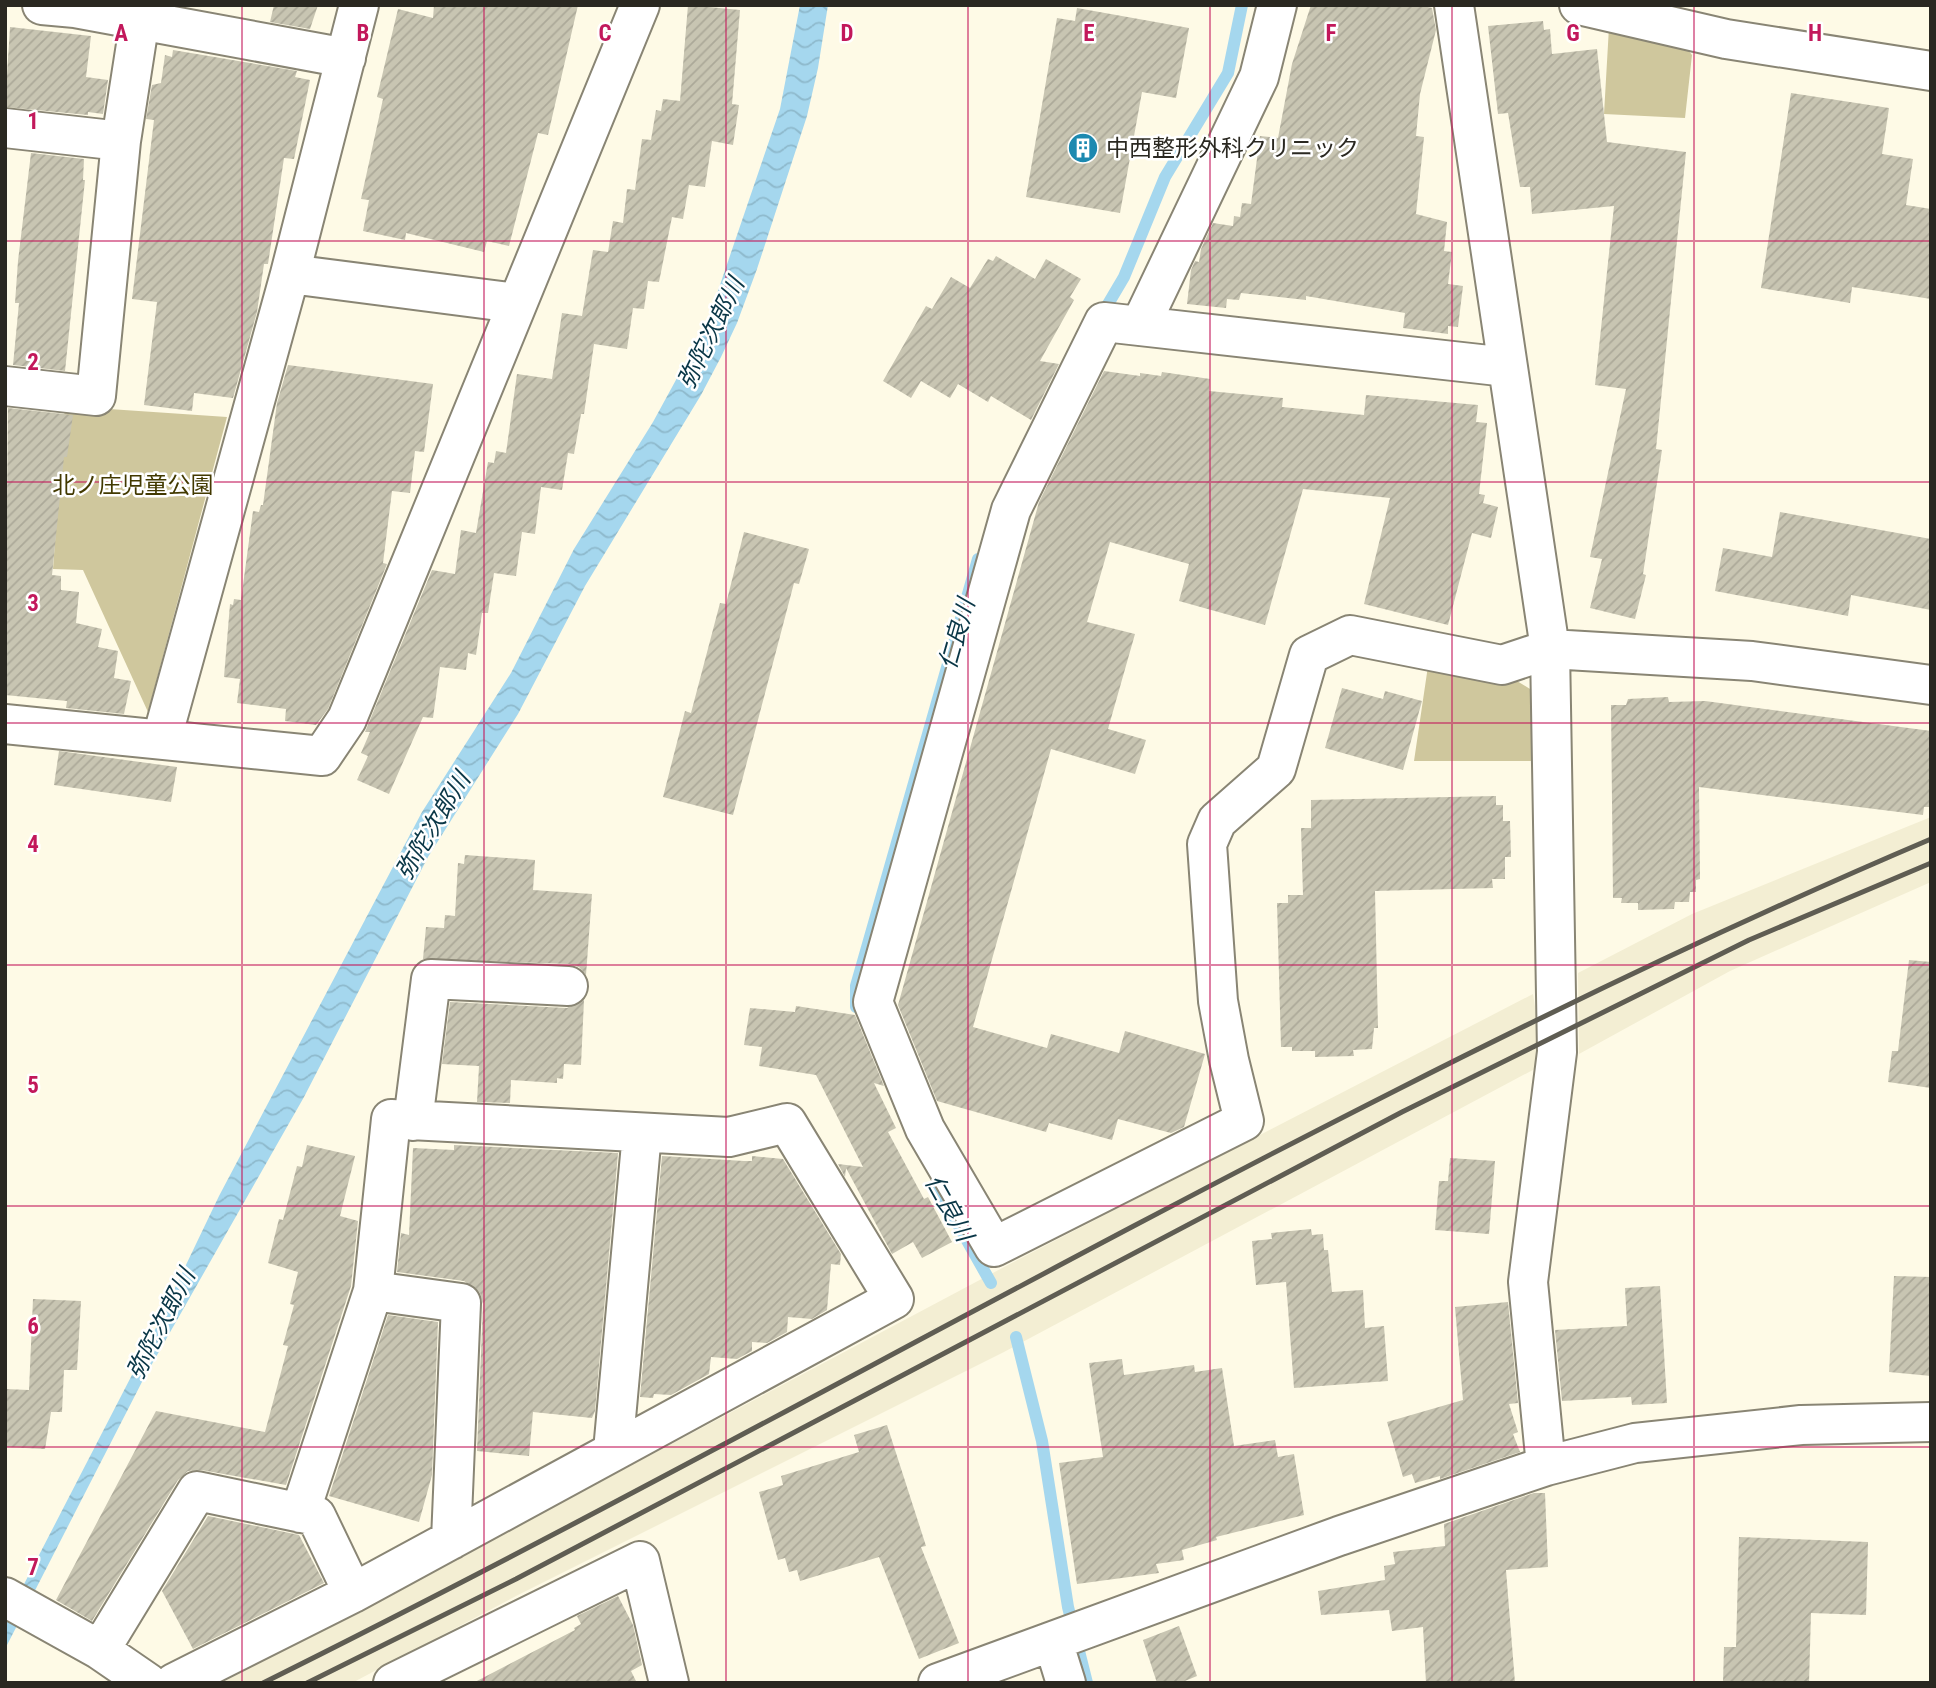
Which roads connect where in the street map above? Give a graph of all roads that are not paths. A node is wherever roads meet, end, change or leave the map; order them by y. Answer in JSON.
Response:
{"nodes":[{"id":1,"x":43,"y":5,"type":"edge"},
{"id":2,"x":359,"y":5,"type":"edge"},
{"id":3,"x":640,"y":5,"type":"edge"},
{"id":4,"x":1277,"y":5,"type":"edge"},
{"id":5,"x":1454,"y":5,"type":"edge"},
{"id":6,"x":1579,"y":5,"type":"edge"},
{"id":7,"x":140,"y":19,"type":"junction"},
{"id":8,"x":346,"y":58,"type":"junction"},
{"id":9,"x":1931,"y":71,"type":"edge"},
{"id":10,"x":5,"y":128,"type":"edge"},
{"id":11,"x":121,"y":141,"type":"junction"},
{"id":12,"x":289,"y":274,"type":"junction"},
{"id":13,"x":516,"y":303,"type":"junction"},
{"id":14,"x":1140,"y":326,"type":"junction"},
{"id":15,"x":1507,"y":368,"type":"junction"},
{"id":16,"x":5,"y":386,"type":"edge"},
{"id":17,"x":1550,"y":649,"type":"junction"},
{"id":18,"x":1931,"y":685,"type":"edge"},
{"id":19,"x":5,"y":724,"type":"edge"},
{"id":20,"x":162,"y":738,"type":"junction"},
{"id":21,"x":568,"y":986,"type":"dead end"},
{"id":22,"x":413,"y":1121,"type":"junction"},
{"id":23,"x":642,"y":1133,"type":"junction"},
{"id":24,"x":373,"y":1292,"type":"junction"},
{"id":25,"x":1928,"y":1433,"type":"edge"},
{"id":26,"x":614,"y":1451,"type":"junction"},
{"id":27,"x":1546,"y":1466,"type":"junction"},
{"id":28,"x":300,"y":1513,"type":"junction"},
{"id":29,"x":451,"y":1540,"type":"junction"},
{"id":30,"x":353,"y":1593,"type":"junction"},
{"id":31,"x":16,"y":1604,"type":"edge"},
{"id":32,"x":1055,"y":1640,"type":"junction"},
{"id":33,"x":100,"y":1650,"type":"junction"},
{"id":34,"x":148,"y":1683,"type":"edge"},
{"id":35,"x":174,"y":1683,"type":"edge"},
{"id":36,"x":393,"y":1683,"type":"edge"},
{"id":37,"x":669,"y":1683,"type":"edge"},
{"id":38,"x":938,"y":1683,"type":"edge"},
{"id":39,"x":1066,"y":1683,"type":"edge"}],
"edges":[{"from":1,"to":7,"type":"street"},
{"from":2,"to":8,"type":"street"},
{"from":3,"to":13,"type":"street"},
{"from":4,"to":14,"type":"street"},
{"from":5,"to":15,"type":"street"},
{"from":6,"to":9,"type":"street"},
{"from":7,"to":8,"type":"street"},
{"from":7,"to":11,"type":"street"},
{"from":8,"to":12,"type":"street"},
{"from":10,"to":11,"type":"street"},
{"from":11,"to":16,"type":"street"},
{"from":12,"to":13,"type":"street"},
{"from":12,"to":20,"type":"street"},
{"from":13,"to":20,"type":"street"},
{"from":14,"to":15,"type":"street"},
{"from":14,"to":17,"type":"street"},
{"from":15,"to":17,"type":"street"},
{"from":17,"to":18,"type":"street"},
{"from":17,"to":27,"type":"street"},
{"from":19,"to":20,"type":"street"},
{"from":21,"to":22,"type":"street"},
{"from":22,"to":23,"type":"street"},
{"from":22,"to":24,"type":"street"},
{"from":23,"to":26,"type":"street"},
{"from":23,"to":26,"type":"street"},
{"from":24,"to":28,"type":"street"},
{"from":24,"to":29,"type":"street"},
{"from":25,"to":27,"type":"street"},
{"from":26,"to":29,"type":"street"},
{"from":27,"to":32,"type":"street"},
{"from":28,"to":30,"type":"street"},
{"from":28,"to":33,"type":"street"},
{"from":29,"to":30,"type":"street"},
{"from":30,"to":35,"type":"street"},
{"from":31,"to":33,"type":"street"},
{"from":32,"to":38,"type":"street"},
{"from":32,"to":39,"type":"street"},
{"from":33,"to":34,"type":"street"},
{"from":36,"to":37,"type":"street"}]}
